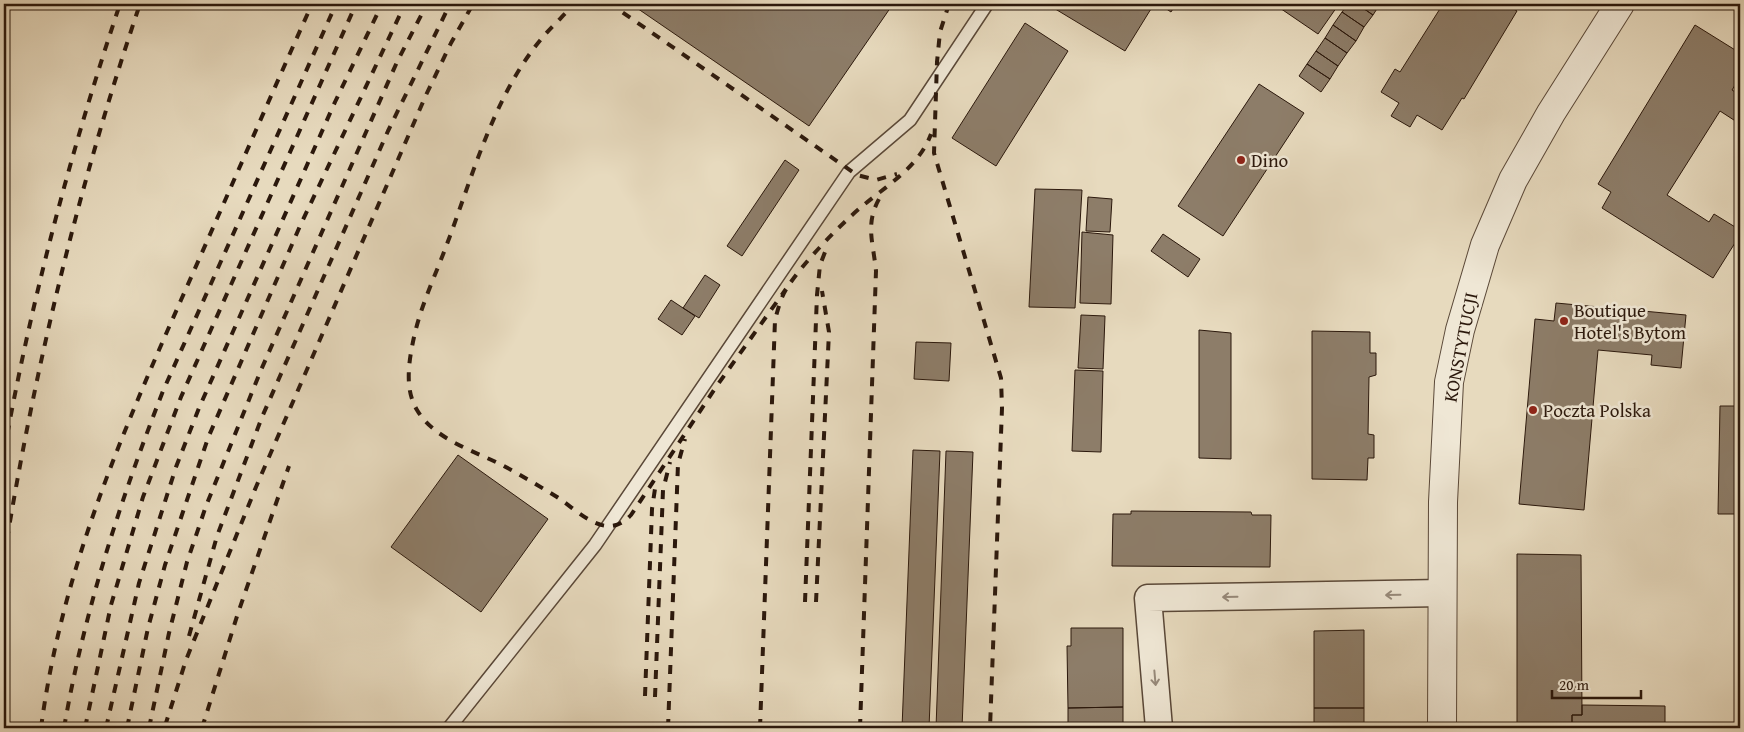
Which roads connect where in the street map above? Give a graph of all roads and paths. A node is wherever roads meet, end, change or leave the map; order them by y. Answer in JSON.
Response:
{"nodes":[{"id":1,"x":987,"y":4,"type":"edge"},
{"id":2,"x":1620,"y":4,"type":"edge"},
{"id":3,"x":1442,"y":593,"type":"junction"},
{"id":4,"x":449,"y":728,"type":"edge"},
{"id":5,"x":1159,"y":728,"type":"edge"},
{"id":6,"x":1442,"y":728,"type":"edge"}],
"edges":[{"from":1,"to":4,"type":"lane"},
{"from":2,"to":3,"type":"street","name":"KONSTYTUCJI"},
{"from":3,"to":5,"type":"street","one_way":true},
{"from":3,"to":6,"type":"street","name":"KONSTYTUCJI"}]}
